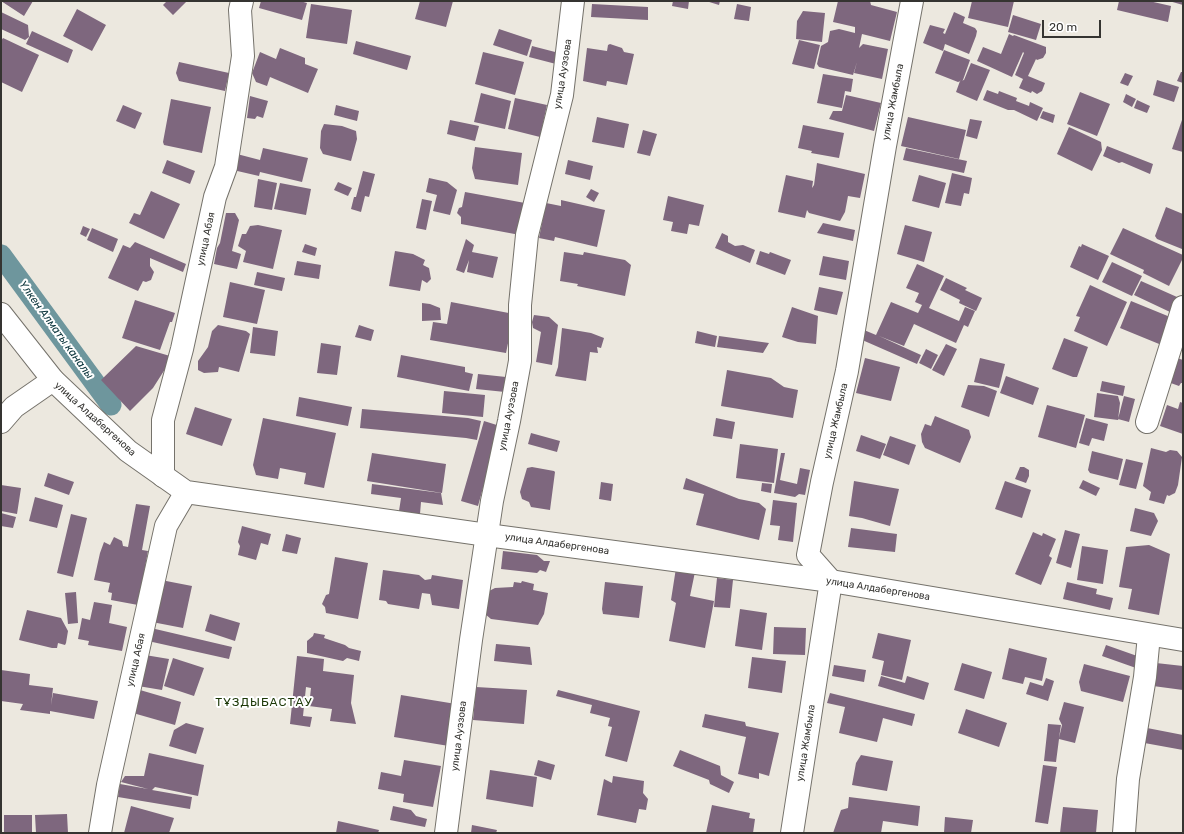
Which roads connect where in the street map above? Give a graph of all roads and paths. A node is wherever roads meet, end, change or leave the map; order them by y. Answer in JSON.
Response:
{"nodes":[{"id":1,"x":242,"y":1,"type":"edge"},
{"id":2,"x":574,"y":1,"type":"edge"},
{"id":3,"x":912,"y":1,"type":"edge"},
{"id":4,"x":1183,"y":307,"type":"edge"},
{"id":5,"x":1,"y":314,"type":"edge"},
{"id":6,"x":53,"y":380,"type":"junction"},
{"id":7,"x":1,"y":422,"type":"edge"},
{"id":8,"x":1147,"y":422,"type":"dead end"},
{"id":9,"x":163,"y":476,"type":"junction"},
{"id":10,"x":186,"y":492,"type":"junction"},
{"id":11,"x":487,"y":535,"type":"junction"},
{"id":12,"x":830,"y":581,"type":"junction"},
{"id":13,"x":1149,"y":635,"type":"junction"},
{"id":14,"x":1183,"y":640,"type":"edge"},
{"id":15,"x":100,"y":833,"type":"edge"},
{"id":16,"x":446,"y":833,"type":"edge"},
{"id":17,"x":792,"y":833,"type":"edge"},
{"id":18,"x":1124,"y":833,"type":"edge"}],
"edges":[{"from":1,"to":9,"type":"street","name":"улица Абая"},
{"from":2,"to":11,"type":"street","name":"улица Ауэзова"},
{"from":3,"to":12,"type":"street","name":"улица Жамбыла"},
{"from":4,"to":8,"type":"street"},
{"from":5,"to":6,"type":"street","name":"улица Алдабергенова"},
{"from":6,"to":7,"type":"street"},
{"from":6,"to":9,"type":"street","name":"улица Алдабергенова"},
{"from":9,"to":10,"type":"street","name":"улица Алдабергенова"},
{"from":10,"to":11,"type":"street","name":"улица Алдабергенова"},
{"from":10,"to":15,"type":"street","name":"улица Абая"},
{"from":11,"to":12,"type":"street","name":"улица Алдабергенова"},
{"from":11,"to":16,"type":"street","name":"улица Ауэзова"},
{"from":12,"to":13,"type":"street","name":"улица Алдабергенова"},
{"from":12,"to":17,"type":"street","name":"улица Жамбыла"},
{"from":13,"to":14,"type":"street","name":"улица Алдабергенова"},
{"from":13,"to":18,"type":"street"}]}
